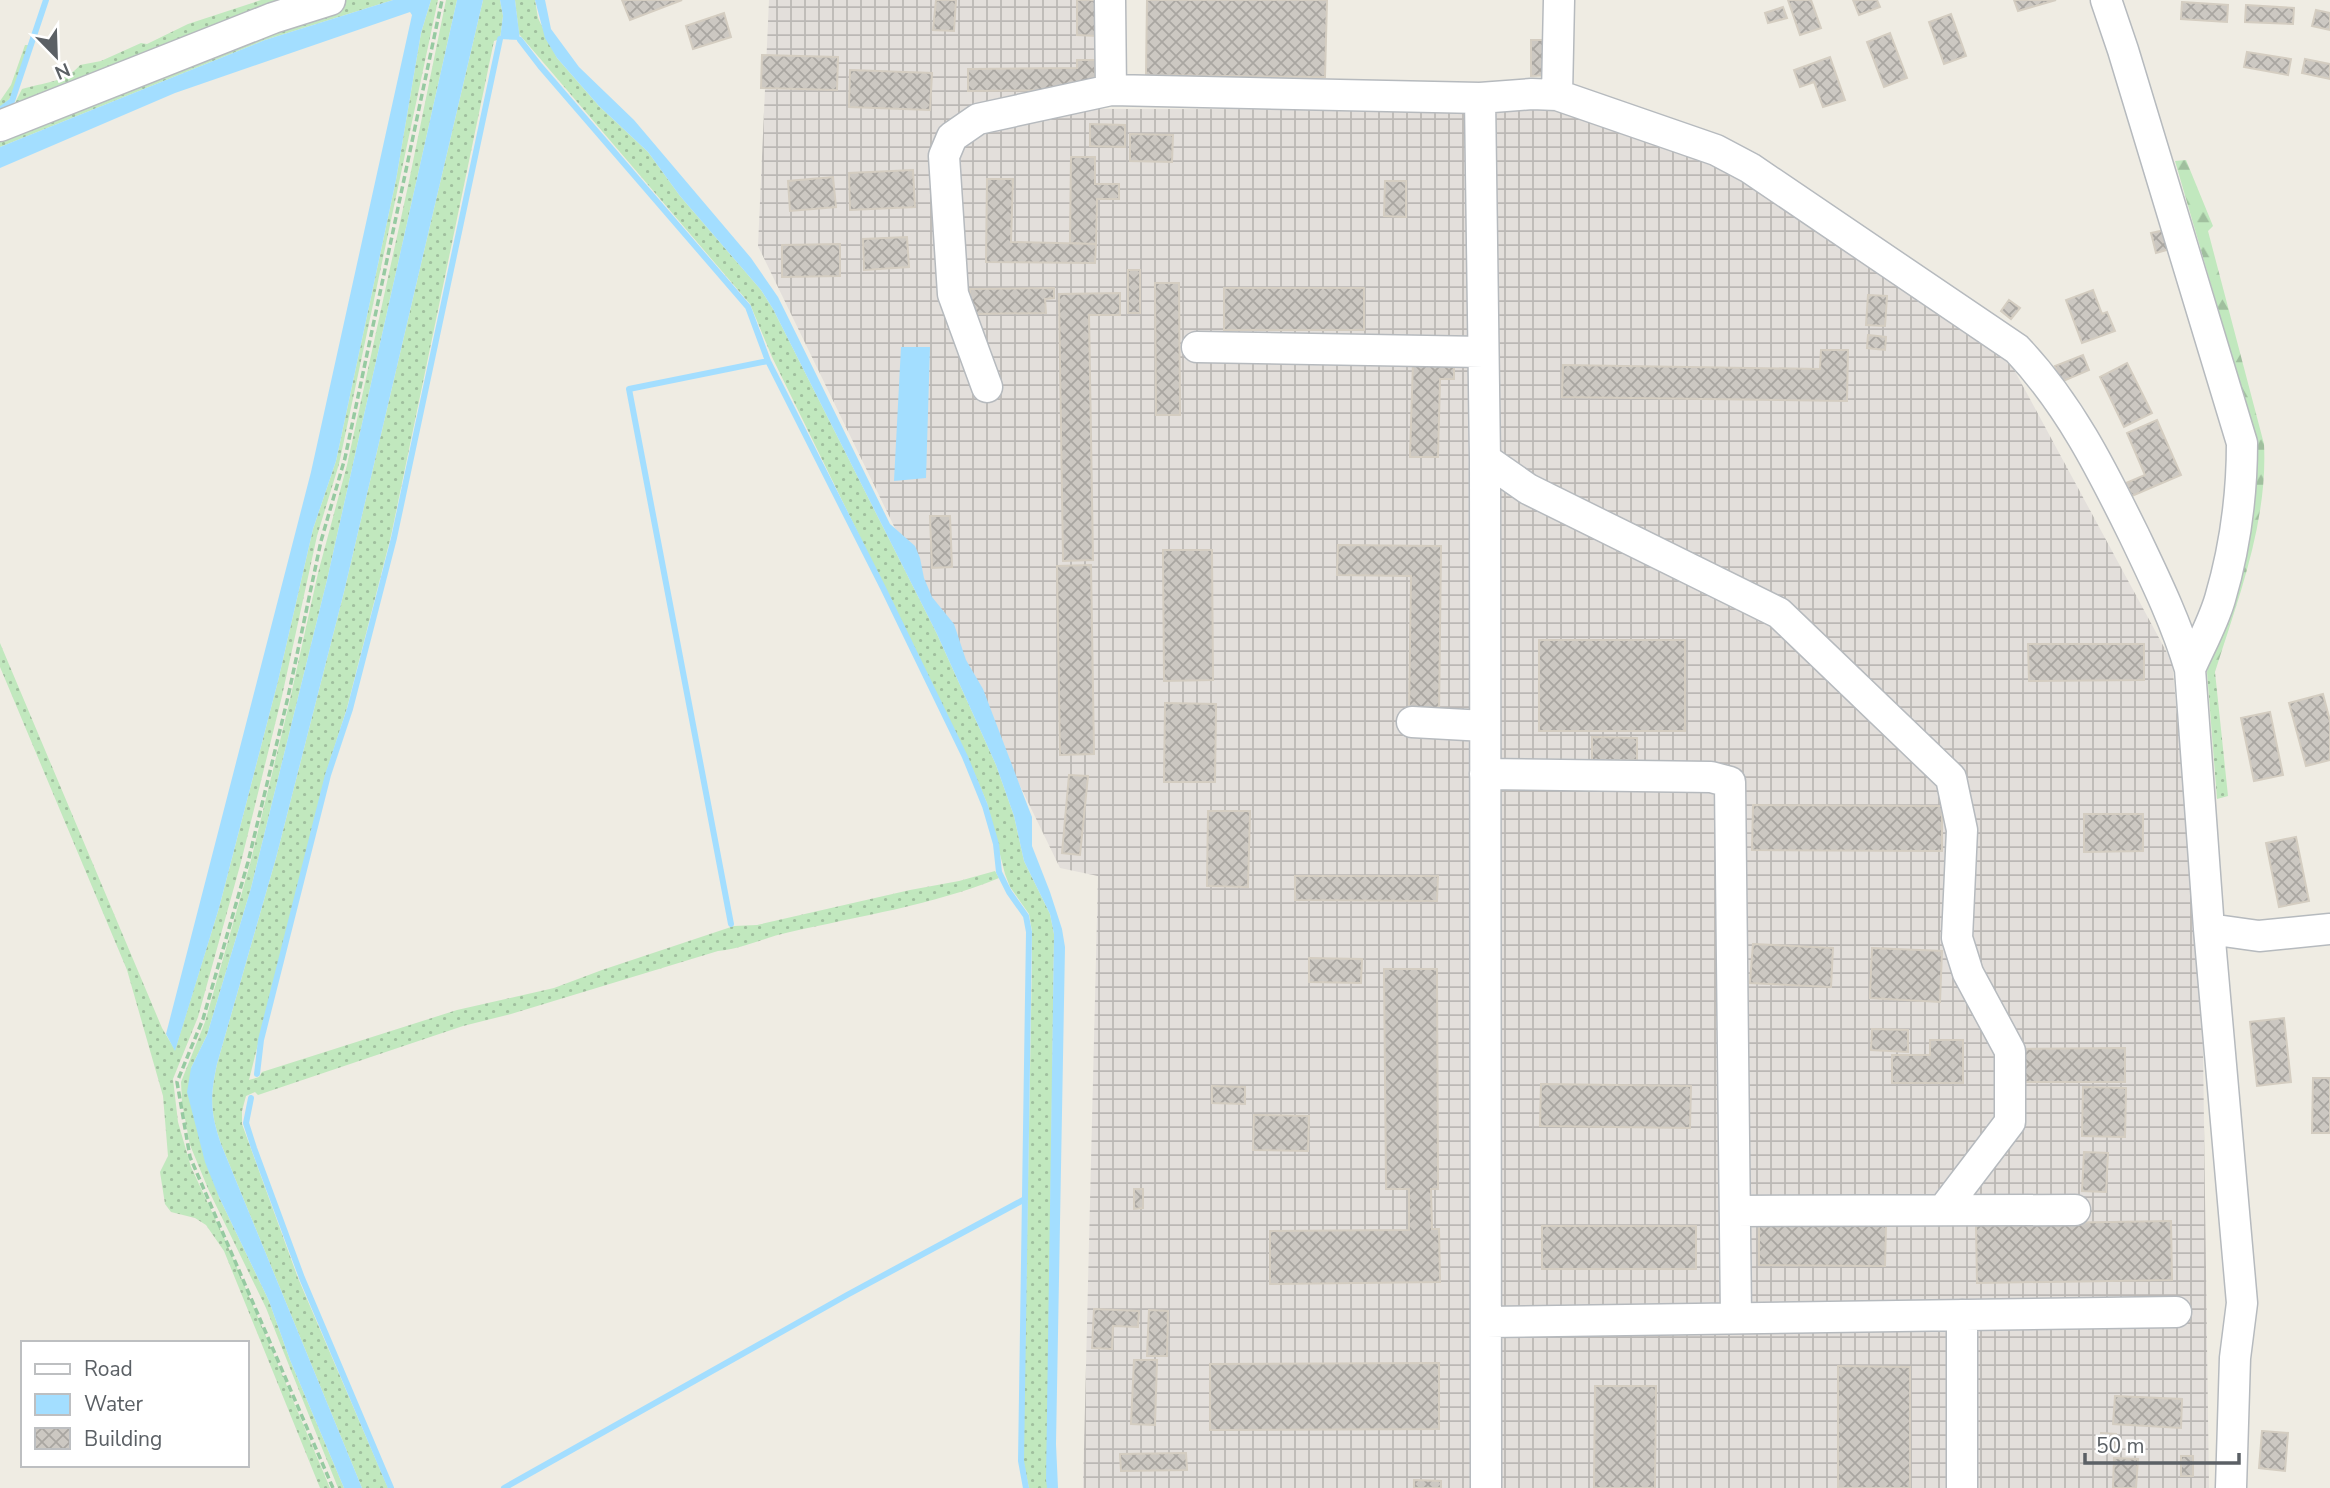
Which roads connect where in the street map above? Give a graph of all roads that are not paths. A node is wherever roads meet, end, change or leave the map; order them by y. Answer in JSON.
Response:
{"nodes":[{"id":1,"x":330,"y":0,"type":"edge"},
{"id":2,"x":1110,"y":0,"type":"edge"},
{"id":3,"x":1559,"y":0,"type":"edge"},
{"id":4,"x":2106,"y":0,"type":"edge"},
{"id":5,"x":1111,"y":90,"type":"junction"},
{"id":6,"x":1558,"y":94,"type":"junction"},
{"id":7,"x":1480,"y":98,"type":"junction"},
{"id":8,"x":0,"y":126,"type":"edge"},
{"id":9,"x":1197,"y":347,"type":"dead end"},
{"id":10,"x":1483,"y":352,"type":"junction"},
{"id":11,"x":987,"y":387,"type":"dead end"},
{"id":12,"x":1485,"y":459,"type":"junction"},
{"id":13,"x":2190,"y":669,"type":"junction"},
{"id":14,"x":1412,"y":722,"type":"dead end"},
{"id":15,"x":1485,"y":726,"type":"junction"},
{"id":16,"x":1485,"y":774,"type":"junction"},
{"id":17,"x":2209,"y":929,"type":"junction"},
{"id":18,"x":2330,"y":929,"type":"edge"},
{"id":19,"x":1943,"y":1210,"type":"junction"},
{"id":20,"x":2075,"y":1210,"type":"dead end"},
{"id":21,"x":1735,"y":1211,"type":"junction"},
{"id":22,"x":2176,"y":1312,"type":"dead end"},
{"id":23,"x":1962,"y":1315,"type":"junction"},
{"id":24,"x":1736,"y":1318,"type":"junction"},
{"id":25,"x":1486,"y":1322,"type":"junction"},
{"id":26,"x":1486,"y":1488,"type":"edge"},
{"id":27,"x":1962,"y":1488,"type":"edge"},
{"id":28,"x":2231,"y":1488,"type":"edge"}],
"edges":[{"from":1,"to":8,"type":"street"},
{"from":2,"to":5,"type":"street"},
{"from":3,"to":6,"type":"street"},
{"from":4,"to":13,"type":"street"},
{"from":5,"to":7,"type":"street"},
{"from":5,"to":11,"type":"street"},
{"from":6,"to":7,"type":"street"},
{"from":6,"to":13,"type":"street"},
{"from":7,"to":10,"type":"street"},
{"from":9,"to":10,"type":"street"},
{"from":10,"to":12,"type":"street"},
{"from":12,"to":15,"type":"street"},
{"from":12,"to":19,"type":"street"},
{"from":13,"to":17,"type":"street"},
{"from":14,"to":15,"type":"street"},
{"from":15,"to":16,"type":"street"},
{"from":16,"to":21,"type":"street"},
{"from":16,"to":25,"type":"street"},
{"from":17,"to":18,"type":"street"},
{"from":17,"to":28,"type":"street"},
{"from":19,"to":20,"type":"street"},
{"from":19,"to":21,"type":"street"},
{"from":21,"to":24,"type":"street"},
{"from":22,"to":23,"type":"street"},
{"from":23,"to":24,"type":"street"},
{"from":23,"to":27,"type":"street"},
{"from":24,"to":25,"type":"street"},
{"from":25,"to":26,"type":"street"}]}
